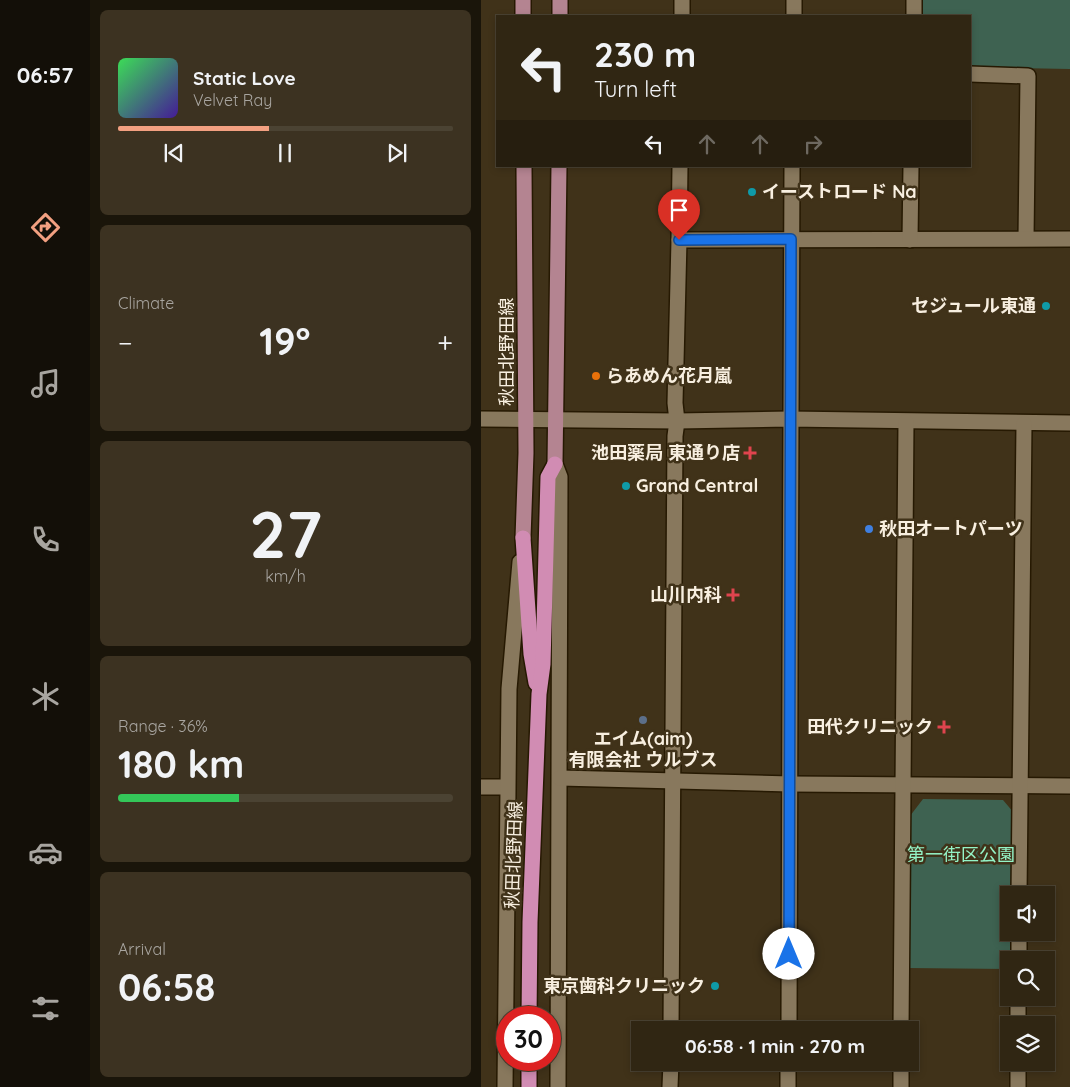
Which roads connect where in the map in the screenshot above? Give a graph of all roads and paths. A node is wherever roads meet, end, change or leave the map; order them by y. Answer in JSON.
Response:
{"nodes":[{"id":1,"x":523,"y":0,"type":"edge"},
{"id":2,"x":561,"y":0,"type":"edge"},
{"id":3,"x":682,"y":0,"type":"edge"},
{"id":4,"x":794,"y":0,"type":"edge"},
{"id":5,"x":914,"y":0,"type":"edge"},
{"id":6,"x":523,"y":15,"type":"edge"},
{"id":7,"x":560,"y":15,"type":"edge"},
{"id":8,"x":682,"y":15,"type":"edge"},
{"id":9,"x":793,"y":15,"type":"edge"},
{"id":10,"x":913,"y":15,"type":"edge"},
{"id":11,"x":971,"y":74,"type":"edge"},
{"id":12,"x":524,"y":167,"type":"edge"},
{"id":13,"x":559,"y":167,"type":"edge"},
{"id":14,"x":680,"y":167,"type":"edge"},
{"id":15,"x":792,"y":167,"type":"edge"},
{"id":16,"x":911,"y":167,"type":"edge"},
{"id":17,"x":1026,"y":238,"type":"junction"},
{"id":18,"x":791,"y":239,"type":"junction"},
{"id":19,"x":1070,"y":239,"type":"edge"},
{"id":20,"x":679,"y":240,"type":"junction"},
{"id":21,"x":910,"y":240,"type":"junction"},
{"id":22,"x":481,"y":419,"type":"edge"},
{"id":23,"x":526,"y":419,"type":"junction"},
{"id":24,"x":555,"y":419,"type":"junction"},
{"id":25,"x":789,"y":419,"type":"junction"},
{"id":26,"x":677,"y":421,"type":"junction"},
{"id":27,"x":906,"y":422,"type":"junction"},
{"id":28,"x":1070,"y":423,"type":"edge"},
{"id":29,"x":1024,"y":424,"type":"junction"},
{"id":30,"x":555,"y":464,"type":"junction"},
{"id":31,"x":523,"y":538,"type":"junction"},
{"id":32,"x":539,"y":694,"type":"junction"},
{"id":33,"x":560,"y":778,"type":"junction"},
{"id":34,"x":673,"y":780,"type":"junction"},
{"id":35,"x":791,"y":784,"type":"junction"},
{"id":36,"x":903,"y":784,"type":"junction"},
{"id":37,"x":1019,"y":785,"type":"junction"},
{"id":38,"x":1070,"y":786,"type":"edge"},
{"id":39,"x":481,"y":787,"type":"edge"},
{"id":40,"x":507,"y":787,"type":"junction"},
{"id":41,"x":1019,"y":886,"type":"edge"},
{"id":42,"x":529,"y":1006,"type":"edge"},
{"id":43,"x":671,"y":1021,"type":"edge"},
{"id":44,"x":789,"y":1021,"type":"edge"},
{"id":45,"x":901,"y":1021,"type":"edge"},
{"id":46,"x":529,"y":1071,"type":"edge"},
{"id":47,"x":671,"y":1071,"type":"edge"},
{"id":48,"x":789,"y":1071,"type":"edge"},
{"id":49,"x":901,"y":1071,"type":"edge"},
{"id":50,"x":1018,"y":1071,"type":"edge"},
{"id":51,"x":505,"y":1087,"type":"edge"},
{"id":52,"x":529,"y":1087,"type":"edge"},
{"id":53,"x":558,"y":1087,"type":"edge"},
{"id":54,"x":670,"y":1087,"type":"edge"},
{"id":55,"x":788,"y":1087,"type":"edge"},
{"id":56,"x":901,"y":1087,"type":"edge"},
{"id":57,"x":1018,"y":1087,"type":"edge"}],
"edges":[{"from":1,"to":6,"type":"main road"},
{"from":2,"to":7,"type":"main road"},
{"from":3,"to":8,"type":"street"},
{"from":4,"to":9,"type":"street"},
{"from":5,"to":10,"type":"street"},
{"from":11,"to":17,"type":"street"},
{"from":12,"to":23,"type":"main road","name":"秋田北野田線"},
{"from":13,"to":24,"type":"main road"},
{"from":14,"to":20,"type":"street"},
{"from":15,"to":18,"type":"street"},
{"from":16,"to":21,"type":"street"},
{"from":17,"to":19,"type":"street"},
{"from":17,"to":21,"type":"street"},
{"from":18,"to":20,"type":"street"},
{"from":18,"to":21,"type":"street"},
{"from":18,"to":25,"type":"street"},
{"from":20,"to":26,"type":"street"},
{"from":22,"to":23,"type":"street"},
{"from":23,"to":24,"type":"street"},
{"from":23,"to":31,"type":"main road","name":"秋田北野田線"},
{"from":24,"to":26,"type":"street"},
{"from":24,"to":30,"type":"main road"},
{"from":25,"to":26,"type":"street"},
{"from":25,"to":27,"type":"street"},
{"from":25,"to":35,"type":"street"},
{"from":26,"to":34,"type":"street"},
{"from":27,"to":29,"type":"street"},
{"from":27,"to":36,"type":"street"},
{"from":28,"to":29,"type":"street"},
{"from":29,"to":37,"type":"street"},
{"from":30,"to":32,"type":"highway"},
{"from":30,"to":33,"type":"street"},
{"from":31,"to":32,"type":"highway"},
{"from":31,"to":40,"type":"street"},
{"from":32,"to":42,"type":"highway","name":"秋田北野田線"},
{"from":33,"to":34,"type":"street"},
{"from":33,"to":53,"type":"street"},
{"from":34,"to":35,"type":"street"},
{"from":34,"to":43,"type":"street"},
{"from":35,"to":36,"type":"street"},
{"from":35,"to":44,"type":"street"},
{"from":36,"to":37,"type":"street"},
{"from":36,"to":45,"type":"street"},
{"from":37,"to":38,"type":"street"},
{"from":37,"to":41,"type":"street"},
{"from":39,"to":40,"type":"street"},
{"from":40,"to":51,"type":"street"},
{"from":46,"to":52,"type":"highway"},
{"from":47,"to":54,"type":"street"},
{"from":48,"to":55,"type":"street"},
{"from":49,"to":56,"type":"street"},
{"from":50,"to":57,"type":"street"}]}
